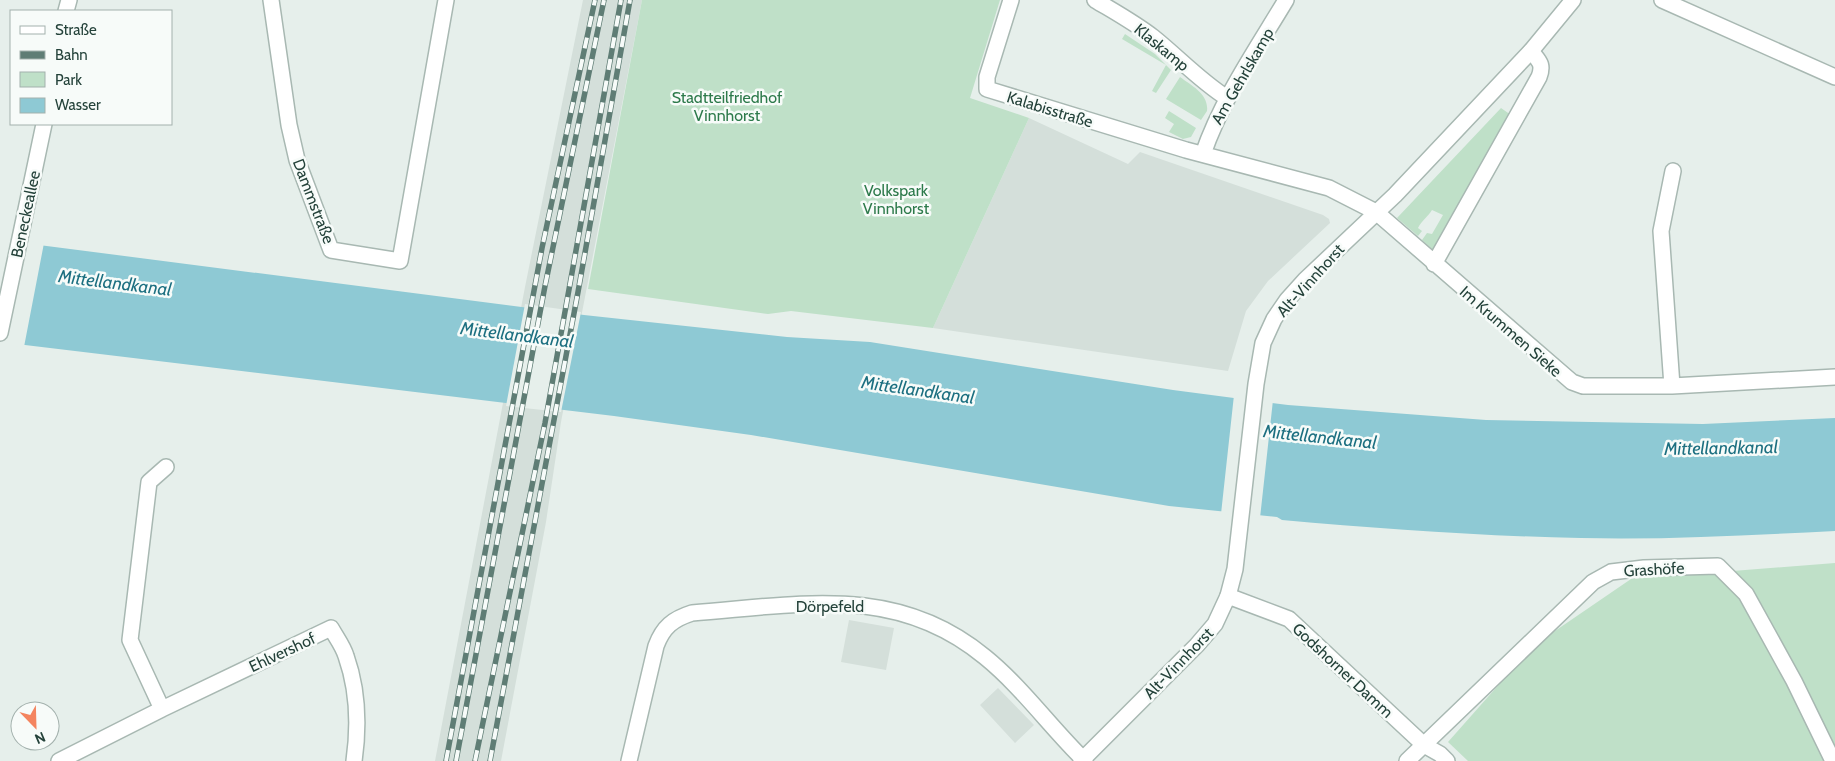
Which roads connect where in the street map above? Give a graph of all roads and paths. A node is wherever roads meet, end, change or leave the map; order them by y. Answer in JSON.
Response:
{"nodes":[{"id":1,"x":270,"y":0,"type":"edge"},
{"id":2,"x":446,"y":0,"type":"edge"},
{"id":3,"x":1011,"y":0,"type":"edge"},
{"id":4,"x":1095,"y":0,"type":"edge"},
{"id":5,"x":1286,"y":0,"type":"edge"},
{"id":6,"x":1573,"y":0,"type":"edge"},
{"id":7,"x":1662,"y":0,"type":"edge"},
{"id":8,"x":1531,"y":51,"type":"junction"},
{"id":9,"x":1835,"y":77,"type":"edge"},
{"id":10,"x":1227,"y":98,"type":"junction"},
{"id":11,"x":44,"y":125,"type":"edge"},
{"id":12,"x":1202,"y":154,"type":"junction"},
{"id":13,"x":1673,"y":171,"type":"dead end"},
{"id":14,"x":1376,"y":212,"type":"junction"},
{"id":15,"x":1434,"y":264,"type":"junction"},
{"id":16,"x":0,"y":333,"type":"edge"},
{"id":17,"x":1835,"y":377,"type":"edge"},
{"id":18,"x":1672,"y":386,"type":"junction"},
{"id":19,"x":166,"y":467,"type":"dead end"},
{"id":20,"x":1228,"y":596,"type":"junction"},
{"id":21,"x":162,"y":708,"type":"junction"},
{"id":22,"x":1424,"y":745,"type":"junction"},
{"id":23,"x":1083,"y":760,"type":"edge"},
{"id":24,"x":59,"y":761,"type":"edge"},
{"id":25,"x":354,"y":761,"type":"edge"},
{"id":26,"x":629,"y":761,"type":"edge"},
{"id":27,"x":1407,"y":761,"type":"edge"},
{"id":28,"x":1447,"y":761,"type":"edge"},
{"id":29,"x":1833,"y":761,"type":"edge"}],
"edges":[{"from":1,"to":2,"type":"street","name":"Dammstraße"},
{"from":3,"to":12,"type":"street","name":"Kalabisstraße"},
{"from":4,"to":10,"type":"street","name":"Klaskamp"},
{"from":5,"to":10,"type":"street","name":"Am Gehrlskamp"},
{"from":6,"to":8,"type":"street","name":"Alt-Vinnhorst"},
{"from":7,"to":9,"type":"street"},
{"from":8,"to":14,"type":"street","name":"Alt-Vinnhorst"},
{"from":8,"to":15,"type":"street"},
{"from":10,"to":12,"type":"street","name":"Am Gehrlskamp"},
{"from":11,"to":16,"type":"street","name":"Beneckeallee"},
{"from":12,"to":14,"type":"street","name":"Im Krummen Sieke"},
{"from":13,"to":18,"type":"street"},
{"from":14,"to":15,"type":"street","name":"Im Krummen Sieke"},
{"from":14,"to":20,"type":"street","name":"Alt-Vinnhorst"},
{"from":15,"to":18,"type":"street","name":"Im Krummen Sieke"},
{"from":17,"to":18,"type":"street","name":"Im Krummen Sieke"},
{"from":19,"to":21,"type":"street"},
{"from":20,"to":22,"type":"street","name":"Godshorner Damm"},
{"from":20,"to":23,"type":"street","name":"Alt-Vinnhorst"},
{"from":21,"to":24,"type":"street","name":"Ehlvershof"},
{"from":21,"to":25,"type":"street","name":"Ehlvershof"},
{"from":22,"to":27,"type":"street","name":"Grashöfe"},
{"from":22,"to":28,"type":"street","name":"Godshorner Damm"},
{"from":22,"to":29,"type":"street","name":"Grashöfe"},
{"from":23,"to":26,"type":"street","name":"Dörpefeld"}]}
